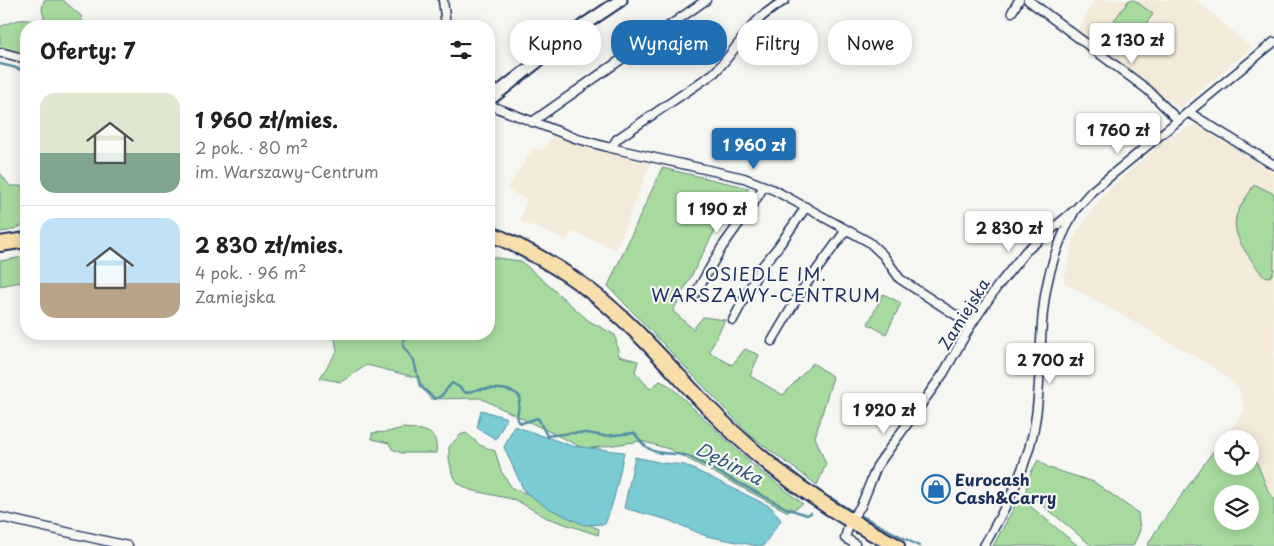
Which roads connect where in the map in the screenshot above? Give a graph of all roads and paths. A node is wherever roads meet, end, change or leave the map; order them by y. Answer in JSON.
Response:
{"nodes":[{"id":1,"x":443,"y":0,"type":"edge"},
{"id":2,"x":621,"y":0,"type":"edge"},
{"id":3,"x":706,"y":0,"type":"edge"},
{"id":4,"x":785,"y":0,"type":"edge"},
{"id":5,"x":1019,"y":0,"type":"edge"},
{"id":6,"x":1028,"y":0,"type":"edge"},
{"id":7,"x":1012,"y":12,"type":"dead end"},
{"id":8,"x":445,"y":20,"type":"edge"},
{"id":9,"x":1274,"y":42,"type":"edge"},
{"id":10,"x":0,"y":53,"type":"edge"},
{"id":11,"x":20,"y":57,"type":"edge"},
{"id":12,"x":495,"y":95,"type":"edge"},
{"id":13,"x":495,"y":107,"type":"edge"},
{"id":14,"x":1188,"y":112,"type":"junction"},
{"id":15,"x":1178,"y":120,"type":"junction"},
{"id":16,"x":532,"y":122,"type":"junction"},
{"id":17,"x":611,"y":148,"type":"junction"},
{"id":18,"x":1274,"y":165,"type":"edge"},
{"id":19,"x":764,"y":186,"type":"junction"},
{"id":20,"x":806,"y":208,"type":"junction"},
{"id":21,"x":1076,"y":208,"type":"junction"},
{"id":22,"x":495,"y":226,"type":"edge"},
{"id":23,"x":846,"y":230,"type":"junction"},
{"id":24,"x":1045,"y":233,"type":"junction"},
{"id":25,"x":495,"y":236,"type":"edge"},
{"id":26,"x":20,"y":241,"type":"edge"},
{"id":27,"x":1060,"y":242,"type":"junction"},
{"id":28,"x":0,"y":244,"type":"edge"},
{"id":29,"x":558,"y":265,"type":"junction"},
{"id":30,"x":694,"y":296,"type":"dead end"},
{"id":31,"x":733,"y":320,"type":"dead end"},
{"id":32,"x":971,"y":324,"type":"junction"},
{"id":33,"x":772,"y":341,"type":"dead end"},
{"id":34,"x":855,"y":514,"type":"dead end"},
{"id":35,"x":0,"y":517,"type":"edge"},
{"id":36,"x":848,"y":528,"type":"dead end"},
{"id":37,"x":128,"y":546,"type":"edge"},
{"id":38,"x":854,"y":546,"type":"edge"},
{"id":39,"x":897,"y":546,"type":"edge"},
{"id":40,"x":984,"y":546,"type":"edge"}],
"edges":[{"from":1,"to":8,"type":"street"},
{"from":2,"to":12,"type":"main road"},
{"from":3,"to":16,"type":"street"},
{"from":4,"to":17,"type":"street"},
{"from":5,"to":7,"type":"street"},
{"from":6,"to":15,"type":"street"},
{"from":9,"to":14,"type":"street","name":"Zamiejska"},
{"from":10,"to":11,"type":"street"},
{"from":13,"to":16,"type":"street"},
{"from":14,"to":15,"type":"street","name":"Zamiejska"},
{"from":14,"to":18,"type":"street"},
{"from":15,"to":21,"type":"street","name":"Zamiejska"},
{"from":16,"to":17,"type":"street"},
{"from":17,"to":19,"type":"street"},
{"from":19,"to":20,"type":"street"},
{"from":19,"to":30,"type":"street"},
{"from":20,"to":23,"type":"street"},
{"from":20,"to":31,"type":"street"},
{"from":21,"to":24,"type":"street","name":"Zamiejska"},
{"from":21,"to":27,"type":"street"},
{"from":22,"to":29,"type":"highway"},
{"from":23,"to":32,"type":"street"},
{"from":23,"to":33,"type":"street"},
{"from":24,"to":27,"type":"street"},
{"from":24,"to":32,"type":"street","name":"Zamiejska"},
{"from":25,"to":29,"type":"highway"},
{"from":26,"to":28,"type":"highway"},
{"from":27,"to":40,"type":"street"},
{"from":29,"to":39,"type":"highway"},
{"from":32,"to":34,"type":"street","name":"Zamiejska"},
{"from":35,"to":37,"type":"street"},
{"from":36,"to":38,"type":"street"}]}
